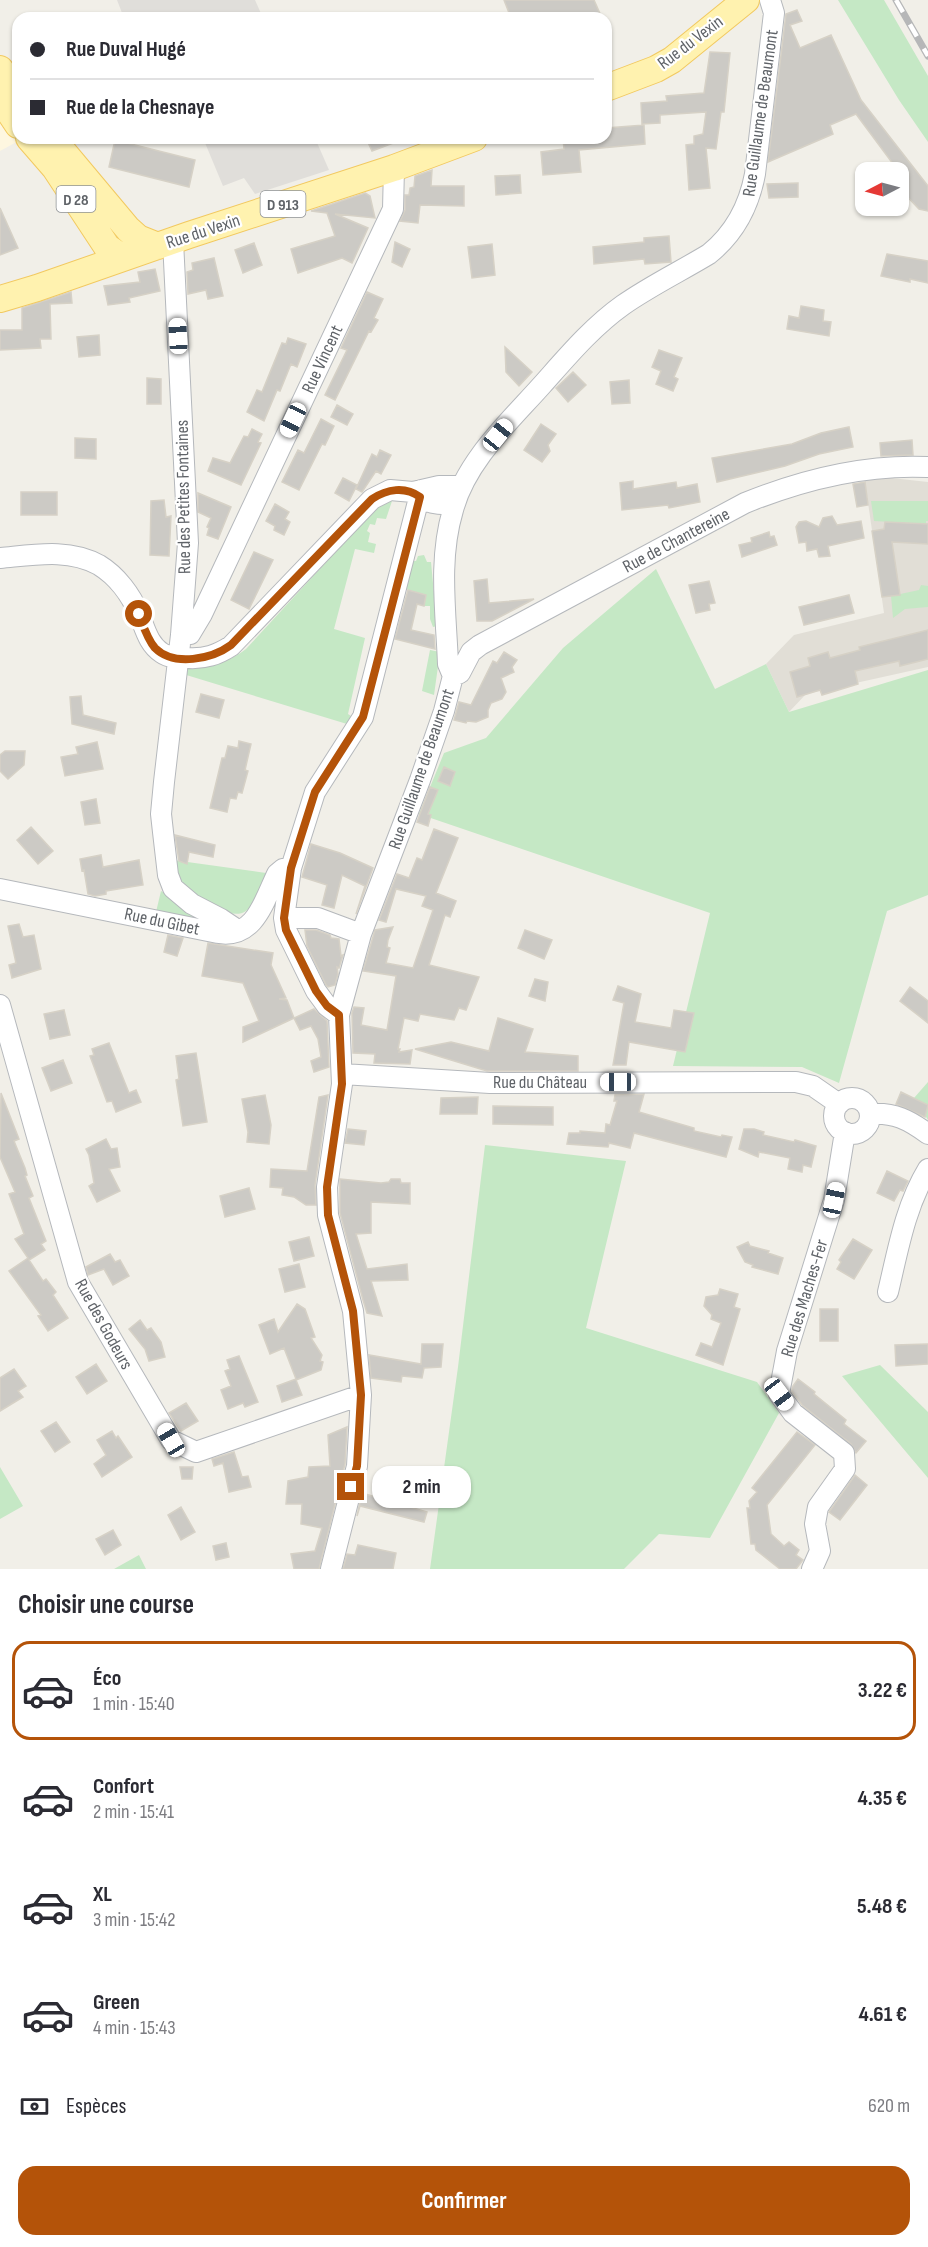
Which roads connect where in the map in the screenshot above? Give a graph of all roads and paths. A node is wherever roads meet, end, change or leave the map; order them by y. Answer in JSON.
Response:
{"nodes":[{"id":1,"x":770,"y":0,"type":"edge"},
{"id":2,"x":743,"y":2,"type":"edge"},
{"id":3,"x":0,"y":69,"type":"edge"},
{"id":4,"x":12,"y":86,"type":"edge"},
{"id":5,"x":612,"y":86,"type":"edge"},
{"id":6,"x":0,"y":98,"type":"edge"},
{"id":7,"x":12,"y":115,"type":"edge"},
{"id":8,"x":31,"y":144,"type":"edge"},
{"id":9,"x":33,"y":144,"type":"edge"},
{"id":10,"x":57,"y":144,"type":"edge"},
{"id":11,"x":458,"y":144,"type":"edge"},
{"id":12,"x":394,"y":168,"type":"junction"},
{"id":13,"x":128,"y":229,"type":"junction"},
{"id":14,"x":165,"y":243,"type":"junction"},
{"id":15,"x":123,"y":258,"type":"junction"},
{"id":16,"x":88,"y":271,"type":"junction"},
{"id":17,"x":0,"y":299,"type":"edge"},
{"id":18,"x":928,"y":466,"type":"edge"},
{"id":19,"x":461,"y":486,"type":"junction"},
{"id":20,"x":418,"y":493,"type":"junction"},
{"id":21,"x":454,"y":504,"type":"junction"},
{"id":22,"x":0,"y":558,"type":"edge"},
{"id":23,"x":180,"y":644,"type":"junction"},
{"id":24,"x":453,"y":676,"type":"junction"},
{"id":25,"x":291,"y":868,"type":"junction"},
{"id":26,"x":0,"y":889,"type":"edge"},
{"id":27,"x":284,"y":918,"type":"junction"},
{"id":28,"x":239,"y":931,"type":"junction"},
{"id":29,"x":361,"y":934,"type":"junction"},
{"id":30,"x":0,"y":1005,"type":"edge"},
{"id":31,"x":339,"y":1015,"type":"junction"},
{"id":32,"x":342,"y":1074,"type":"junction"},
{"id":33,"x":839,"y":1104,"type":"junction"},
{"id":34,"x":870,"y":1114,"type":"junction"},
{"id":35,"x":846,"y":1132,"type":"junction"},
{"id":36,"x":928,"y":1134,"type":"edge"},
{"id":37,"x":928,"y":1169,"type":"edge"},
{"id":38,"x":888,"y":1292,"type":"dead end"},
{"id":39,"x":361,"y":1395,"type":"junction"},
{"id":40,"x":331,"y":1569,"type":"edge"},
{"id":41,"x":812,"y":1569,"type":"edge"}],
"edges":[{"from":1,"to":19,"type":"street","name":"Rue Guillaume de Beaumont"},
{"from":2,"to":5,"type":"main road","name":"Rue du Vexin"},
{"from":3,"to":4,"type":"main road"},
{"from":6,"to":7,"type":"main road"},
{"from":8,"to":16,"type":"main road"},
{"from":9,"to":15,"type":"main road","number":"D 28"},
{"from":10,"to":13,"type":"main road","number":"D 28"},
{"from":11,"to":12,"type":"main road","name":"Rue du Vexin","number":"D 913"},
{"from":12,"to":14,"type":"main road","name":"Rue du Vexin","number":"D 913"},
{"from":12,"to":23,"type":"street","name":"Rue Vincent"},
{"from":13,"to":14,"type":"main road","number":"D 28"},
{"from":13,"to":15,"type":"main road"},
{"from":14,"to":15,"type":"main road","name":"Rue du Vexin","number":"D 913"},
{"from":14,"to":23,"type":"street","name":"Rue des Petites Fontaines"},
{"from":15,"to":16,"type":"main road","name":"Rue du Vexin","number":"D 913"},
{"from":16,"to":17,"type":"main road","name":"Rue du Vexin","number":"D 913"},
{"from":18,"to":24,"type":"street","name":"Rue de Chantereine"},
{"from":19,"to":20,"type":"street"},
{"from":19,"to":21,"type":"street","name":"Rue Guillaume de Beaumont"},
{"from":20,"to":21,"type":"street"},
{"from":20,"to":23,"type":"street"},
{"from":20,"to":25,"type":"street"},
{"from":21,"to":24,"type":"street","name":"Rue Guillaume de Beaumont"},
{"from":22,"to":23,"type":"street"},
{"from":23,"to":28,"type":"street","name":"Rue des Petites Fontaines"},
{"from":24,"to":29,"type":"street","name":"Rue Guillaume de Beaumont"},
{"from":25,"to":27,"type":"street"},
{"from":25,"to":28,"type":"street"},
{"from":26,"to":28,"type":"street","name":"Rue du Gibet"},
{"from":27,"to":29,"type":"street"},
{"from":27,"to":31,"type":"street"},
{"from":29,"to":31,"type":"street","name":"Rue Guillaume de Beaumont"},
{"from":30,"to":39,"type":"street","name":"Rue des Godeurs"},
{"from":31,"to":32,"type":"street","name":"Rue Guillaume de Beaumont"},
{"from":32,"to":33,"type":"street","name":"Rue du Château"},
{"from":32,"to":39,"type":"street","name":"Rue Guillaume de Beaumont"},
{"from":33,"to":34,"type":"street"},
{"from":33,"to":35,"type":"street"},
{"from":34,"to":35,"type":"street"},
{"from":34,"to":36,"type":"street"},
{"from":35,"to":41,"type":"street","name":"Rue des Maches-Fer"},
{"from":37,"to":38,"type":"street"},
{"from":39,"to":40,"type":"street","name":"Rue Guillaume de Beaumont"}]}
